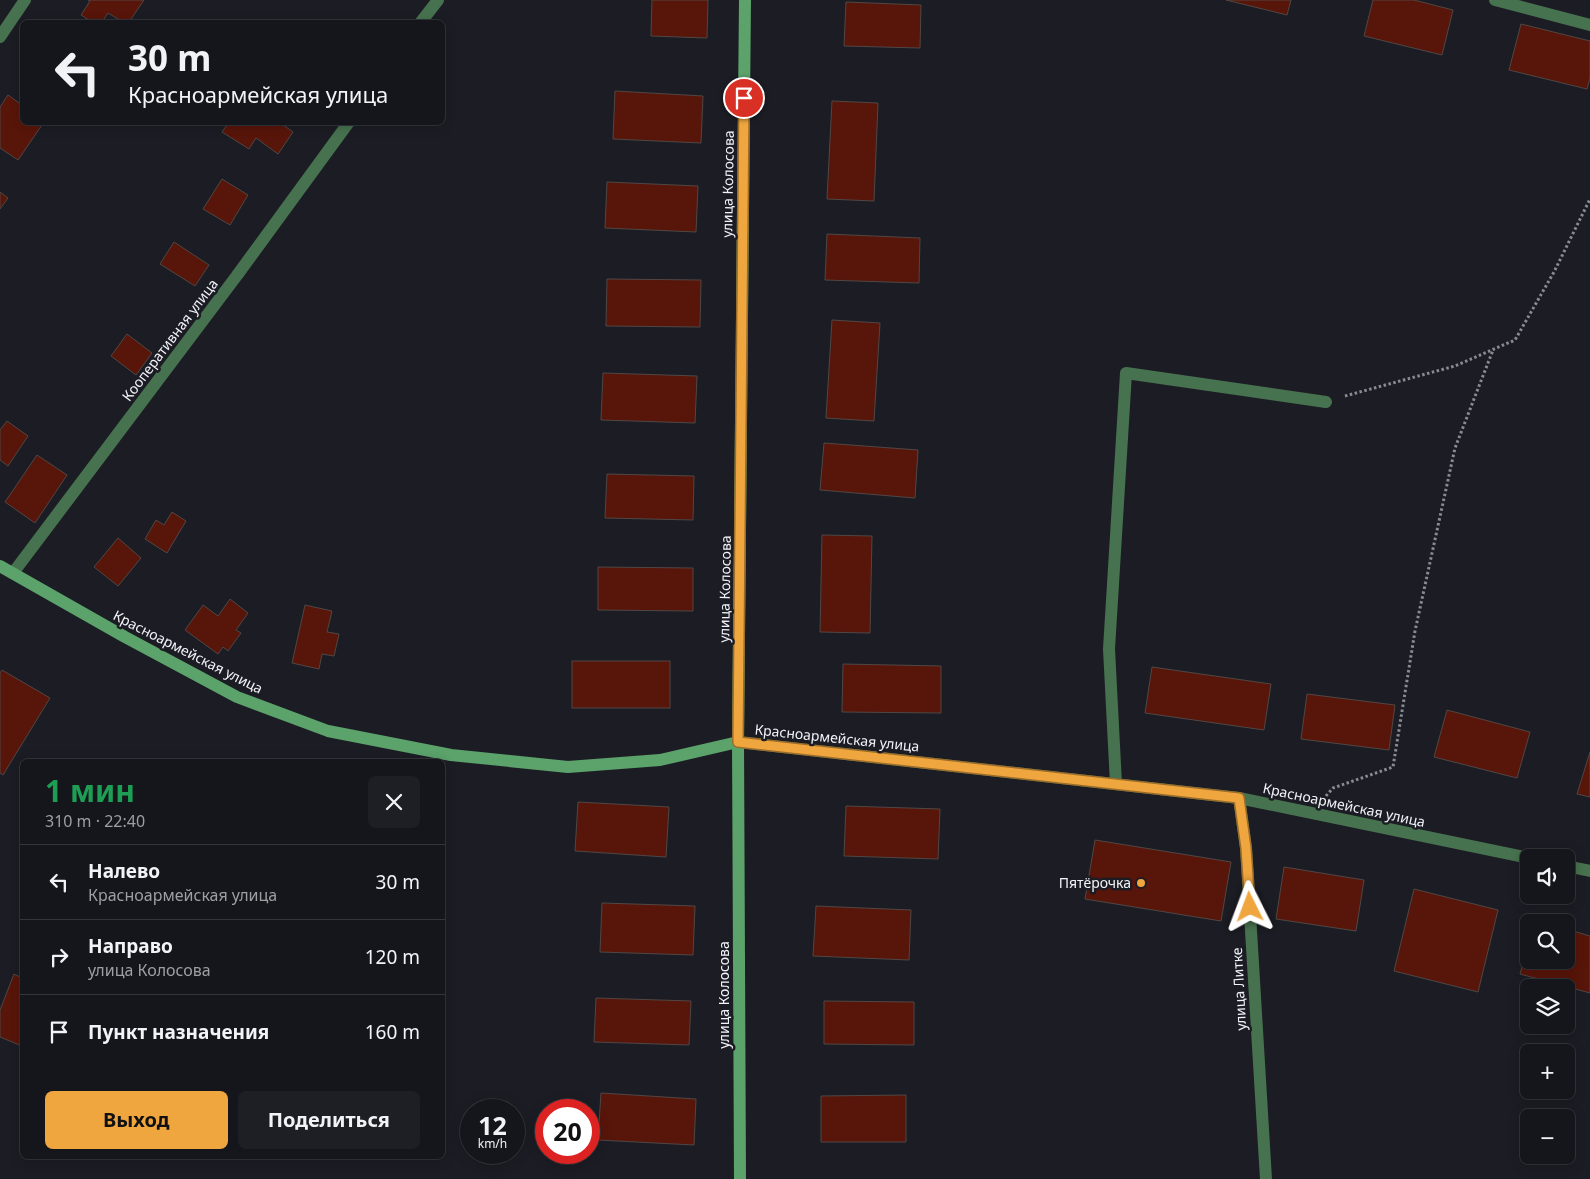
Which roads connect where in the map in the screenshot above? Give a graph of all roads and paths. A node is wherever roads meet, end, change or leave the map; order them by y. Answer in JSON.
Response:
{"nodes":[{"id":1,"x":25,"y":0,"type":"edge"},
{"id":2,"x":438,"y":0,"type":"edge"},
{"id":3,"x":745,"y":0,"type":"edge"},
{"id":4,"x":1495,"y":0,"type":"edge"},
{"id":5,"x":423,"y":20,"type":"edge"},
{"id":6,"x":1590,"y":25,"type":"edge"},
{"id":7,"x":0,"y":37,"type":"edge"},
{"id":8,"x":346,"y":125,"type":"edge"},
{"id":9,"x":1590,"y":199,"type":"edge"},
{"id":10,"x":1493,"y":350,"type":"junction"},
{"id":11,"x":1326,"y":402,"type":"joint"},
{"id":12,"x":0,"y":566,"type":"edge"},
{"id":13,"x":13,"y":573,"type":"junction"},
{"id":14,"x":738,"y":742,"type":"junction"},
{"id":15,"x":1116,"y":784,"type":"junction"},
{"id":16,"x":1239,"y":798,"type":"junction"},
{"id":17,"x":1311,"y":813,"type":"junction"},
{"id":18,"x":1520,"y":856,"type":"edge"},
{"id":19,"x":1575,"y":868,"type":"edge"},
{"id":20,"x":1590,"y":871,"type":"edge"},
{"id":21,"x":740,"y":1179,"type":"edge"},
{"id":22,"x":1266,"y":1179,"type":"edge"}],
"edges":[{"from":1,"to":7,"type":"street"},
{"from":2,"to":5,"type":"street"},
{"from":3,"to":14,"type":"main road","name":"улица Колосова"},
{"from":4,"to":6,"type":"street"},
{"from":8,"to":13,"type":"street","name":"Кооперативная улица"},
{"from":9,"to":10,"type":"path"},
{"from":10,"to":11,"type":"path"},
{"from":10,"to":17,"type":"path"},
{"from":11,"to":15,"type":"street"},
{"from":12,"to":13,"type":"main road","name":"Красноармейская улица"},
{"from":13,"to":14,"type":"main road","name":"Красноармейская улица"},
{"from":14,"to":15,"type":"street","name":"Красноармейская улица"},
{"from":14,"to":21,"type":"main road","name":"улица Колосова"},
{"from":15,"to":16,"type":"street","name":"Красноармейская улица"},
{"from":16,"to":17,"type":"street","name":"Красноармейская улица"},
{"from":16,"to":22,"type":"street","name":"улица Литке"},
{"from":17,"to":18,"type":"street","name":"Красноармейская улица"},
{"from":19,"to":20,"type":"street"}]}
